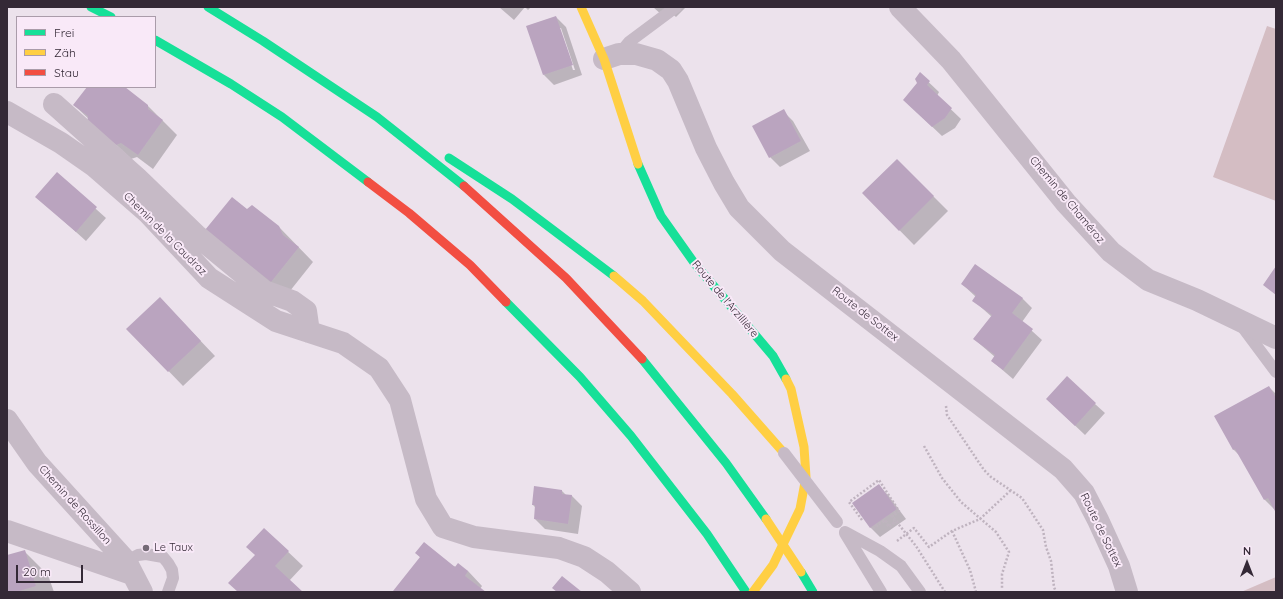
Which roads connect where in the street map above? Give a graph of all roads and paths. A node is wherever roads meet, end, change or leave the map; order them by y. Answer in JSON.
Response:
{"nodes":[{"id":1,"x":91,"y":7,"type":"edge"},
{"id":2,"x":208,"y":7,"type":"edge"},
{"id":3,"x":581,"y":7,"type":"edge"},
{"id":4,"x":676,"y":7,"type":"edge"},
{"id":5,"x":900,"y":7,"type":"edge"},
{"id":6,"x":109,"y":16,"type":"edge"},
{"id":7,"x":156,"y":41,"type":"edge"},
{"id":8,"x":611,"y":56,"type":"junction"},
{"id":9,"x":54,"y":104,"type":"dead end"},
{"id":10,"x":7,"y":112,"type":"edge"},
{"id":11,"x":377,"y":117,"type":"junction"},
{"id":12,"x":1236,"y":318,"type":"junction"},
{"id":13,"x":310,"y":332,"type":"junction"},
{"id":14,"x":1276,"y":338,"type":"edge"},
{"id":15,"x":1276,"y":372,"type":"edge"},
{"id":16,"x":957,"y":386,"type":"junction"},
{"id":17,"x":7,"y":420,"type":"edge"},
{"id":18,"x":924,"y":446,"type":"dead end"},
{"id":19,"x":784,"y":453,"type":"joint"},
{"id":20,"x":1011,"y":490,"type":"junction"},
{"id":21,"x":980,"y":519,"type":"junction"},
{"id":22,"x":896,"y":521,"type":"junction"},
{"id":23,"x":865,"y":524,"type":"dead end"},
{"id":24,"x":7,"y":530,"type":"edge"},
{"id":25,"x":869,"y":530,"type":"dead end"},
{"id":26,"x":952,"y":531,"type":"junction"},
{"id":27,"x":845,"y":532,"type":"junction"},
{"id":28,"x":906,"y":534,"type":"junction"},
{"id":29,"x":883,"y":553,"type":"junction"},
{"id":30,"x":133,"y":576,"type":"edge"},
{"id":31,"x":1002,"y":589,"type":"dead end"},
{"id":32,"x":168,"y":592,"type":"edge"},
{"id":33,"x":630,"y":592,"type":"edge"},
{"id":34,"x":746,"y":592,"type":"edge"},
{"id":35,"x":753,"y":592,"type":"edge"},
{"id":36,"x":813,"y":592,"type":"edge"},
{"id":37,"x":881,"y":592,"type":"edge"},
{"id":38,"x":920,"y":592,"type":"edge"},
{"id":39,"x":945,"y":592,"type":"edge"},
{"id":40,"x":976,"y":592,"type":"edge"},
{"id":41,"x":1056,"y":592,"type":"edge"},
{"id":42,"x":1127,"y":592,"type":"edge"}],
"edges":[{"from":1,"to":6,"type":"main road"},
{"from":2,"to":11,"type":"main road"},
{"from":3,"to":8,"type":"main road","name":"Route de l'Arzillière"},
{"from":4,"to":8,"type":"lane"},
{"from":5,"to":12,"type":"street","name":"Chemin de Chaméroz"},
{"from":7,"to":34,"type":"main road"},
{"from":8,"to":16,"type":"street","name":"Route de Sottex"},
{"from":8,"to":35,"type":"main road","name":"Route de l'Arzillière"},
{"from":9,"to":13,"type":"street","name":"Chemin de la Caudraz"},
{"from":10,"to":13,"type":"street","name":"Chemin de la Caudraz"},
{"from":11,"to":19,"type":"main road"},
{"from":11,"to":36,"type":"main road","bridge":true},
{"from":12,"to":14,"type":"street","name":"Chemin de Chaméroz"},
{"from":12,"to":15,"type":"lane"},
{"from":13,"to":33,"type":"street","name":"Chemin de la Caudraz"},
{"from":16,"to":20,"type":"path"},
{"from":16,"to":42,"type":"street","name":"Route de Sottex"},
{"from":17,"to":30,"type":"street","name":"Chemin de Rossillon"},
{"from":18,"to":21,"type":"path"},
{"from":19,"to":27,"type":"lane","bridge":true},
{"from":20,"to":21,"type":"path"},
{"from":20,"to":41,"type":"path"},
{"from":21,"to":26,"type":"path"},
{"from":21,"to":31,"type":"path"},
{"from":22,"to":23,"type":"path"},
{"from":22,"to":25,"type":"path"},
{"from":22,"to":28,"type":"path"},
{"from":24,"to":30,"type":"street"},
{"from":26,"to":28,"type":"path"},
{"from":26,"to":40,"type":"path"},
{"from":27,"to":29,"type":"lane"},
{"from":27,"to":37,"type":"lane"},
{"from":28,"to":29,"type":"path"},
{"from":28,"to":39,"type":"path"},
{"from":29,"to":38,"type":"lane"},
{"from":30,"to":32,"type":"lane"}]}
